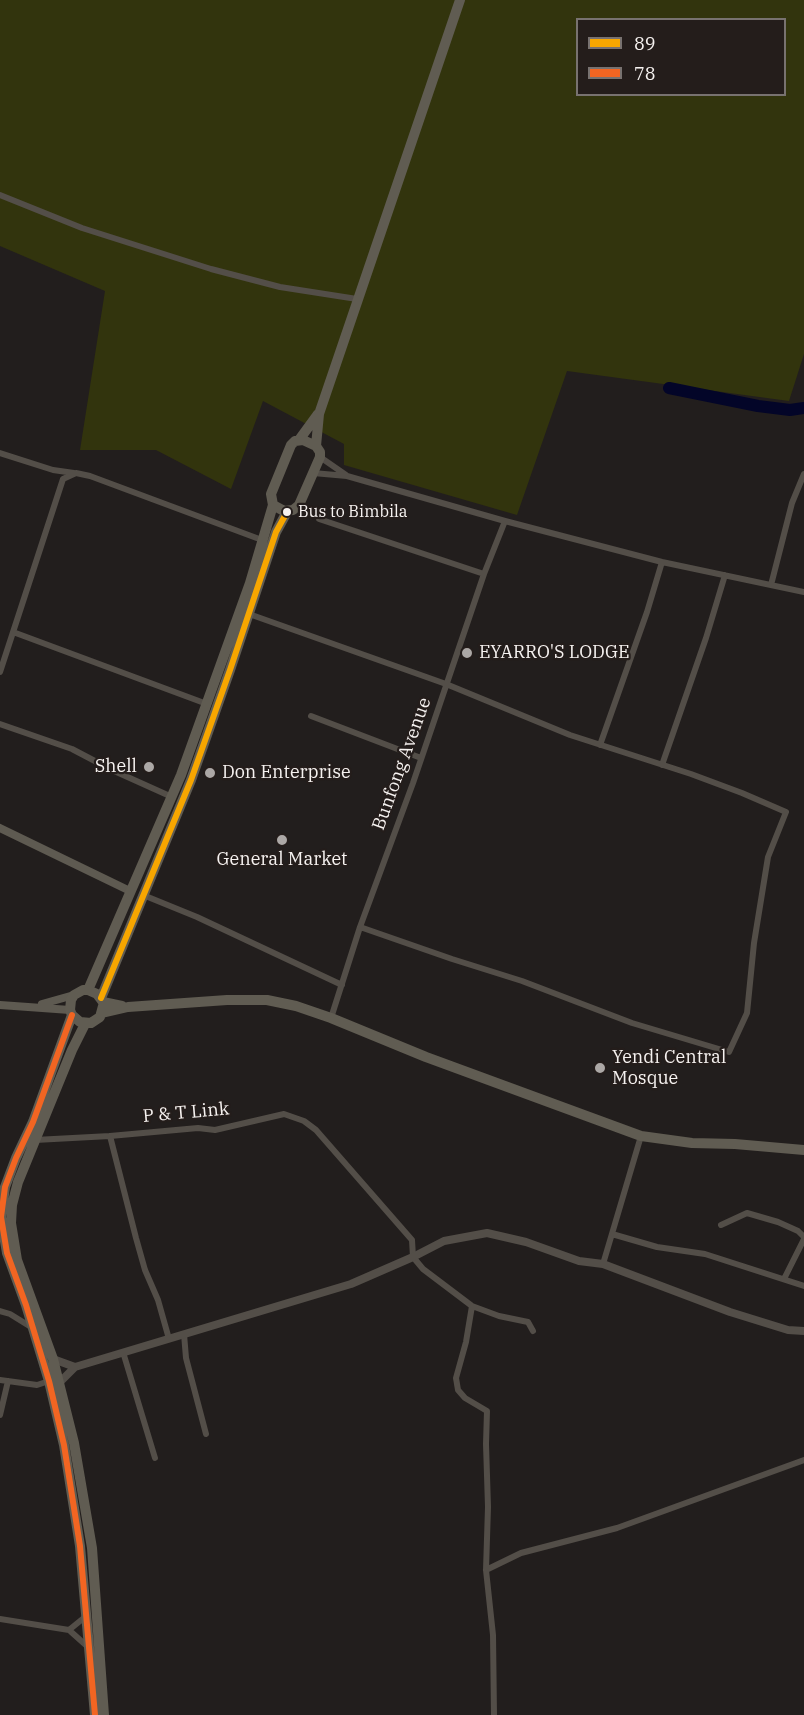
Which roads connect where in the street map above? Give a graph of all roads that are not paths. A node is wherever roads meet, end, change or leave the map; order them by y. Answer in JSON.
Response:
{"nodes":[{"id":1,"x":460,"y":0,"type":"edge"},
{"id":2,"x":0,"y":195,"type":"edge"},
{"id":3,"x":357,"y":299,"type":"junction"},
{"id":4,"x":319,"y":414,"type":"junction"},
{"id":5,"x":299,"y":440,"type":"junction"},
{"id":6,"x":318,"y":451,"type":"junction"},
{"id":7,"x":0,"y":453,"type":"edge"},
{"id":8,"x":76,"y":473,"type":"junction"},
{"id":9,"x":313,"y":473,"type":"junction"},
{"id":10,"x":804,"y":474,"type":"edge"},
{"id":11,"x":347,"y":476,"type":"junction"},
{"id":12,"x":273,"y":505,"type":"junction"},
{"id":13,"x":287,"y":512,"type":"junction"},
{"id":14,"x":319,"y":519,"type":"dead end"},
{"id":15,"x":505,"y":521,"type":"junction"},
{"id":16,"x":262,"y":540,"type":"junction"},
{"id":17,"x":662,"y":562,"type":"junction"},
{"id":18,"x":484,"y":574,"type":"junction"},
{"id":19,"x":725,"y":575,"type":"junction"},
{"id":20,"x":771,"y":585,"type":"junction"},
{"id":21,"x":804,"y":592,"type":"edge"},
{"id":22,"x":249,"y":614,"type":"junction"},
{"id":23,"x":13,"y":632,"type":"junction"},
{"id":24,"x":0,"y":672,"type":"edge"},
{"id":25,"x":446,"y":684,"type":"junction"},
{"id":26,"x":207,"y":704,"type":"junction"},
{"id":27,"x":311,"y":716,"type":"dead end"},
{"id":28,"x":0,"y":723,"type":"edge"},
{"id":29,"x":600,"y":745,"type":"junction"},
{"id":30,"x":421,"y":758,"type":"junction"},
{"id":31,"x":662,"y":765,"type":"junction"},
{"id":32,"x":172,"y":797,"type":"junction"},
{"id":33,"x":0,"y":828,"type":"edge"},
{"id":34,"x":130,"y":891,"type":"junction"},
{"id":35,"x":142,"y":895,"type":"junction"},
{"id":36,"x":360,"y":927,"type":"junction"},
{"id":37,"x":342,"y":985,"type":"junction"},
{"id":38,"x":88,"y":990,"type":"junction"},
{"id":39,"x":74,"y":995,"type":"junction"},
{"id":40,"x":102,"y":1004,"type":"junction"},
{"id":41,"x":0,"y":1005,"type":"edge"},
{"id":42,"x":35,"y":1006,"type":"junction"},
{"id":43,"x":71,"y":1013,"type":"junction"},
{"id":44,"x":331,"y":1018,"type":"junction"},
{"id":45,"x":85,"y":1024,"type":"junction"},
{"id":46,"x":110,"y":1136,"type":"junction"},
{"id":47,"x":641,"y":1136,"type":"junction"},
{"id":48,"x":35,"y":1140,"type":"junction"},
{"id":49,"x":804,"y":1150,"type":"edge"},
{"id":50,"x":721,"y":1225,"type":"dead end"},
{"id":51,"x":612,"y":1234,"type":"junction"},
{"id":52,"x":804,"y":1238,"type":"edge"},
{"id":53,"x":413,"y":1257,"type":"junction"},
{"id":54,"x":603,"y":1264,"type":"junction"},
{"id":55,"x":784,"y":1279,"type":"junction"},
{"id":56,"x":804,"y":1286,"type":"edge"},
{"id":57,"x":472,"y":1306,"type":"junction"},
{"id":58,"x":0,"y":1311,"type":"edge"},
{"id":59,"x":31,"y":1327,"type":"junction"},
{"id":60,"x":533,"y":1331,"type":"dead end"},
{"id":61,"x":804,"y":1331,"type":"edge"},
{"id":62,"x":184,"y":1334,"type":"junction"},
{"id":63,"x":169,"y":1339,"type":"junction"},
{"id":64,"x":123,"y":1352,"type":"junction"},
{"id":65,"x":53,"y":1359,"type":"junction"},
{"id":66,"x":75,"y":1367,"type":"junction"},
{"id":67,"x":0,"y":1380,"type":"edge"},
{"id":68,"x":56,"y":1380,"type":"junction"},
{"id":69,"x":8,"y":1381,"type":"junction"},
{"id":70,"x":0,"y":1415,"type":"edge"},
{"id":71,"x":206,"y":1434,"type":"dead end"},
{"id":72,"x":155,"y":1458,"type":"dead end"},
{"id":73,"x":804,"y":1460,"type":"edge"},
{"id":74,"x":486,"y":1570,"type":"junction"},
{"id":75,"x":86,"y":1617,"type":"junction"},
{"id":76,"x":0,"y":1619,"type":"edge"},
{"id":77,"x":69,"y":1630,"type":"junction"},
{"id":78,"x":88,"y":1647,"type":"junction"},
{"id":79,"x":95,"y":1715,"type":"edge"},
{"id":80,"x":104,"y":1715,"type":"edge"},
{"id":81,"x":494,"y":1715,"type":"edge"}],
"edges":[{"from":1,"to":3,"type":"highway"},
{"from":2,"to":3,"type":"street"},
{"from":3,"to":4,"type":"highway"},
{"from":4,"to":5,"type":"highway"},
{"from":4,"to":6,"type":"highway"},
{"from":5,"to":6,"type":"highway"},
{"from":5,"to":12,"type":"highway"},
{"from":6,"to":9,"type":"highway"},
{"from":6,"to":11,"type":"street"},
{"from":7,"to":8,"type":"street"},
{"from":8,"to":16,"type":"street"},
{"from":8,"to":23,"type":"street"},
{"from":9,"to":11,"type":"street"},
{"from":9,"to":13,"type":"highway"},
{"from":10,"to":20,"type":"street"},
{"from":11,"to":15,"type":"street"},
{"from":12,"to":13,"type":"highway"},
{"from":12,"to":16,"type":"highway"},
{"from":13,"to":22,"type":"highway"},
{"from":14,"to":18,"type":"street"},
{"from":15,"to":17,"type":"street"},
{"from":15,"to":18,"type":"street","name":"Bunfong Avenue"},
{"from":16,"to":26,"type":"highway"},
{"from":17,"to":19,"type":"street"},
{"from":17,"to":29,"type":"street"},
{"from":18,"to":25,"type":"street","name":"Bunfong Avenue"},
{"from":19,"to":20,"type":"street"},
{"from":19,"to":31,"type":"street"},
{"from":20,"to":21,"type":"street"},
{"from":22,"to":25,"type":"street"},
{"from":22,"to":35,"type":"highway"},
{"from":23,"to":24,"type":"street"},
{"from":23,"to":26,"type":"street"},
{"from":25,"to":29,"type":"street"},
{"from":25,"to":30,"type":"street","name":"Bunfong Avenue"},
{"from":26,"to":32,"type":"highway"},
{"from":27,"to":30,"type":"street"},
{"from":28,"to":32,"type":"street"},
{"from":29,"to":31,"type":"street"},
{"from":30,"to":36,"type":"street","name":"Bunfong Avenue"},
{"from":31,"to":36,"type":"street"},
{"from":32,"to":34,"type":"highway"},
{"from":33,"to":34,"type":"main road"},
{"from":34,"to":38,"type":"highway"},
{"from":35,"to":37,"type":"street"},
{"from":35,"to":40,"type":"highway"},
{"from":36,"to":37,"type":"street","name":"Bunfong Avenue"},
{"from":37,"to":44,"type":"street","name":"Bunfong Avenue"},
{"from":38,"to":39,"type":"highway"},
{"from":38,"to":40,"type":"highway"},
{"from":39,"to":42,"type":"main road"},
{"from":39,"to":43,"type":"highway"},
{"from":40,"to":44,"type":"highway"},
{"from":40,"to":45,"type":"highway"},
{"from":41,"to":42,"type":"main road"},
{"from":42,"to":43,"type":"main road"},
{"from":43,"to":45,"type":"highway"},
{"from":43,"to":59,"type":"highway"},
{"from":44,"to":47,"type":"highway"},
{"from":45,"to":48,"type":"highway"},
{"from":46,"to":48,"type":"street","name":"P & T Link"},
{"from":46,"to":53,"type":"street","name":"P & T Link"},
{"from":46,"to":63,"type":"street"},
{"from":47,"to":49,"type":"highway"},
{"from":47,"to":51,"type":"street"},
{"from":48,"to":65,"type":"highway"},
{"from":50,"to":52,"type":"street"},
{"from":51,"to":54,"type":"street"},
{"from":51,"to":55,"type":"street"},
{"from":52,"to":55,"type":"street"},
{"from":53,"to":54,"type":"street"},
{"from":53,"to":57,"type":"street"},
{"from":53,"to":62,"type":"street"},
{"from":54,"to":61,"type":"street"},
{"from":55,"to":56,"type":"street"},
{"from":57,"to":60,"type":"street"},
{"from":57,"to":74,"type":"street"},
{"from":58,"to":59,"type":"street"},
{"from":59,"to":68,"type":"highway"},
{"from":62,"to":63,"type":"street"},
{"from":62,"to":71,"type":"street"},
{"from":63,"to":64,"type":"street"},
{"from":64,"to":66,"type":"street"},
{"from":64,"to":72,"type":"street"},
{"from":65,"to":66,"type":"street"},
{"from":65,"to":68,"type":"highway"},
{"from":66,"to":68,"type":"street"},
{"from":67,"to":69,"type":"street"},
{"from":68,"to":69,"type":"street"},
{"from":68,"to":75,"type":"highway"},
{"from":68,"to":80,"type":"highway"},
{"from":69,"to":70,"type":"street"},
{"from":73,"to":74,"type":"street"},
{"from":74,"to":81,"type":"street"},
{"from":75,"to":77,"type":"street"},
{"from":75,"to":78,"type":"highway"},
{"from":76,"to":77,"type":"street"},
{"from":77,"to":78,"type":"street"},
{"from":78,"to":79,"type":"highway"}]}
